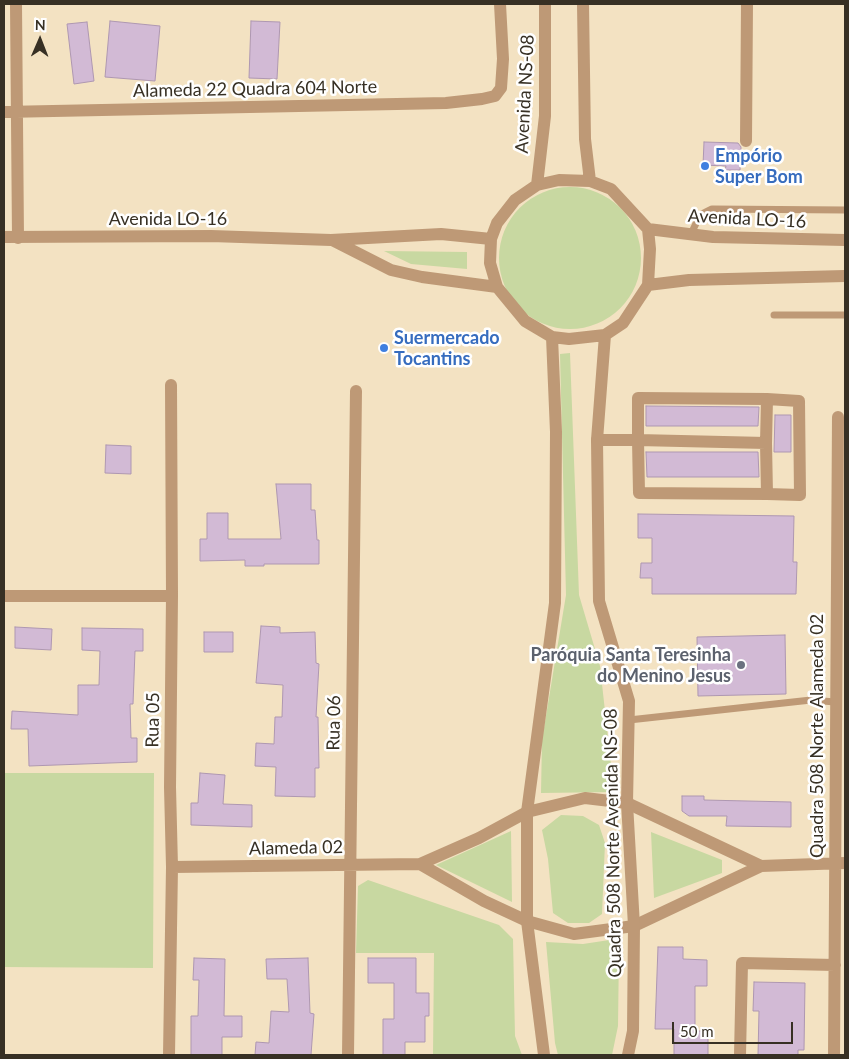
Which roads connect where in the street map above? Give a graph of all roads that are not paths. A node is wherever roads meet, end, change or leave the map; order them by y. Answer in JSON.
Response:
{"nodes":[{"id":1,"x":16,"y":4,"type":"edge"},
{"id":2,"x":500,"y":4,"type":"edge"},
{"id":3,"x":546,"y":4,"type":"edge"},
{"id":4,"x":582,"y":4,"type":"edge"},
{"id":5,"x":747,"y":4,"type":"edge"},
{"id":6,"x":17,"y":111,"type":"junction"},
{"id":7,"x":4,"y":112,"type":"edge"},
{"id":8,"x":746,"y":141,"type":"dead end"},
{"id":9,"x":590,"y":181,"type":"junction"},
{"id":10,"x":537,"y":185,"type":"junction"},
{"id":11,"x":845,"y":210,"type":"edge"},
{"id":12,"x":648,"y":229,"type":"junction"},
{"id":13,"x":690,"y":234,"type":"junction"},
{"id":14,"x":4,"y":237,"type":"edge"},
{"id":15,"x":18,"y":238,"type":"junction"},
{"id":16,"x":491,"y":239,"type":"junction"},
{"id":17,"x":331,"y":240,"type":"junction"},
{"id":18,"x":845,"y":240,"type":"edge"},
{"id":19,"x":845,"y":276,"type":"edge"},
{"id":20,"x":648,"y":285,"type":"junction"},
{"id":21,"x":497,"y":287,"type":"junction"},
{"id":22,"x":774,"y":315,"type":"dead end"},
{"id":23,"x":845,"y":315,"type":"edge"},
{"id":24,"x":604,"y":335,"type":"junction"},
{"id":25,"x":552,"y":337,"type":"junction"},
{"id":26,"x":171,"y":385,"type":"dead end"},
{"id":27,"x":356,"y":391,"type":"dead end"},
{"id":28,"x":767,"y":399,"type":"junction"},
{"id":29,"x":838,"y":417,"type":"dead end"},
{"id":30,"x":597,"y":440,"type":"junction"},
{"id":31,"x":638,"y":440,"type":"junction"},
{"id":32,"x":766,"y":443,"type":"junction"},
{"id":33,"x":766,"y":494,"type":"junction"},
{"id":34,"x":4,"y":596,"type":"edge"},
{"id":35,"x":172,"y":596,"type":"junction"},
{"id":36,"x":835,"y":702,"type":"junction"},
{"id":37,"x":629,"y":720,"type":"junction"},
{"id":38,"x":628,"y":803,"type":"junction"},
{"id":39,"x":527,"y":812,"type":"junction"},
{"id":40,"x":840,"y":863,"type":"edge"},
{"id":41,"x":350,"y":864,"type":"junction"},
{"id":42,"x":420,"y":864,"type":"junction"},
{"id":43,"x":761,"y":866,"type":"junction"},
{"id":44,"x":172,"y":867,"type":"junction"},
{"id":45,"x":527,"y":921,"type":"junction"},
{"id":46,"x":634,"y":926,"type":"junction"},
{"id":47,"x":835,"y":965,"type":"junction"},
{"id":48,"x":169,"y":1055,"type":"edge"},
{"id":49,"x":348,"y":1055,"type":"edge"},
{"id":50,"x":544,"y":1055,"type":"edge"},
{"id":51,"x":628,"y":1055,"type":"edge"},
{"id":52,"x":740,"y":1055,"type":"edge"},
{"id":53,"x":834,"y":1055,"type":"edge"}],
"edges":[{"from":1,"to":6,"type":"street"},
{"from":2,"to":6,"type":"street","name":"Alameda 22 Quadra 604 Norte"},
{"from":3,"to":10,"type":"street","name":"Avenida NS-08"},
{"from":4,"to":9,"type":"street"},
{"from":5,"to":8,"type":"street"},
{"from":6,"to":7,"type":"street","name":"Alameda 22 Quadra 604 Norte"},
{"from":6,"to":15,"type":"street"},
{"from":9,"to":10,"type":"street"},
{"from":9,"to":12,"type":"street"},
{"from":10,"to":16,"type":"street"},
{"from":11,"to":13,"type":"lane"},
{"from":12,"to":13,"type":"street","name":"Avenida LO-16"},
{"from":12,"to":20,"type":"street"},
{"from":13,"to":18,"type":"street","name":"Avenida LO-16"},
{"from":14,"to":15,"type":"street","name":"Avenida LO-16"},
{"from":15,"to":17,"type":"street","name":"Avenida LO-16"},
{"from":16,"to":17,"type":"street","name":"Avenida LO-16"},
{"from":16,"to":21,"type":"street"},
{"from":17,"to":21,"type":"street","name":"Avenida LO-16"},
{"from":19,"to":20,"type":"street"},
{"from":20,"to":24,"type":"street"},
{"from":21,"to":25,"type":"street"},
{"from":22,"to":23,"type":"lane"},
{"from":24,"to":25,"type":"street"},
{"from":24,"to":30,"type":"street","name":"Quadra 508 Norte Avenida NS-08"},
{"from":25,"to":39,"type":"street"},
{"from":26,"to":35,"type":"street","name":"Rua 05"},
{"from":27,"to":41,"type":"street","name":"Rua 06"},
{"from":28,"to":31,"type":"street"},
{"from":28,"to":32,"type":"street"},
{"from":28,"to":33,"type":"street"},
{"from":29,"to":36,"type":"street","name":"Quadra 508 Norte Alameda 02"},
{"from":30,"to":31,"type":"street"},
{"from":30,"to":37,"type":"street","name":"Quadra 508 Norte Avenida NS-08"},
{"from":31,"to":32,"type":"street"},
{"from":31,"to":33,"type":"street"},
{"from":32,"to":33,"type":"street"},
{"from":34,"to":35,"type":"street"},
{"from":35,"to":44,"type":"street","name":"Rua 05"},
{"from":36,"to":37,"type":"lane"},
{"from":36,"to":40,"type":"street","name":"Quadra 508 Norte Alameda 02"},
{"from":37,"to":38,"type":"street","name":"Quadra 508 Norte Avenida NS-08"},
{"from":38,"to":39,"type":"street"},
{"from":38,"to":43,"type":"street"},
{"from":38,"to":46,"type":"street","name":"Quadra 508 Norte Avenida NS-08"},
{"from":39,"to":42,"type":"street"},
{"from":39,"to":45,"type":"street"},
{"from":40,"to":43,"type":"street"},
{"from":40,"to":47,"type":"street","name":"Quadra 508 Norte Alameda 02"},
{"from":41,"to":42,"type":"street","name":"Alameda 02"},
{"from":41,"to":44,"type":"street","name":"Alameda 02"},
{"from":41,"to":49,"type":"street","name":"Rua 06"},
{"from":42,"to":45,"type":"street"},
{"from":43,"to":46,"type":"street"},
{"from":44,"to":48,"type":"street","name":"Rua 05"},
{"from":45,"to":46,"type":"street"},
{"from":45,"to":50,"type":"street"},
{"from":46,"to":51,"type":"street","name":"Quadra 508 Norte Avenida NS-08"},
{"from":47,"to":52,"type":"street"},
{"from":47,"to":53,"type":"street","name":"Quadra 508 Norte Alameda 02"}]}
